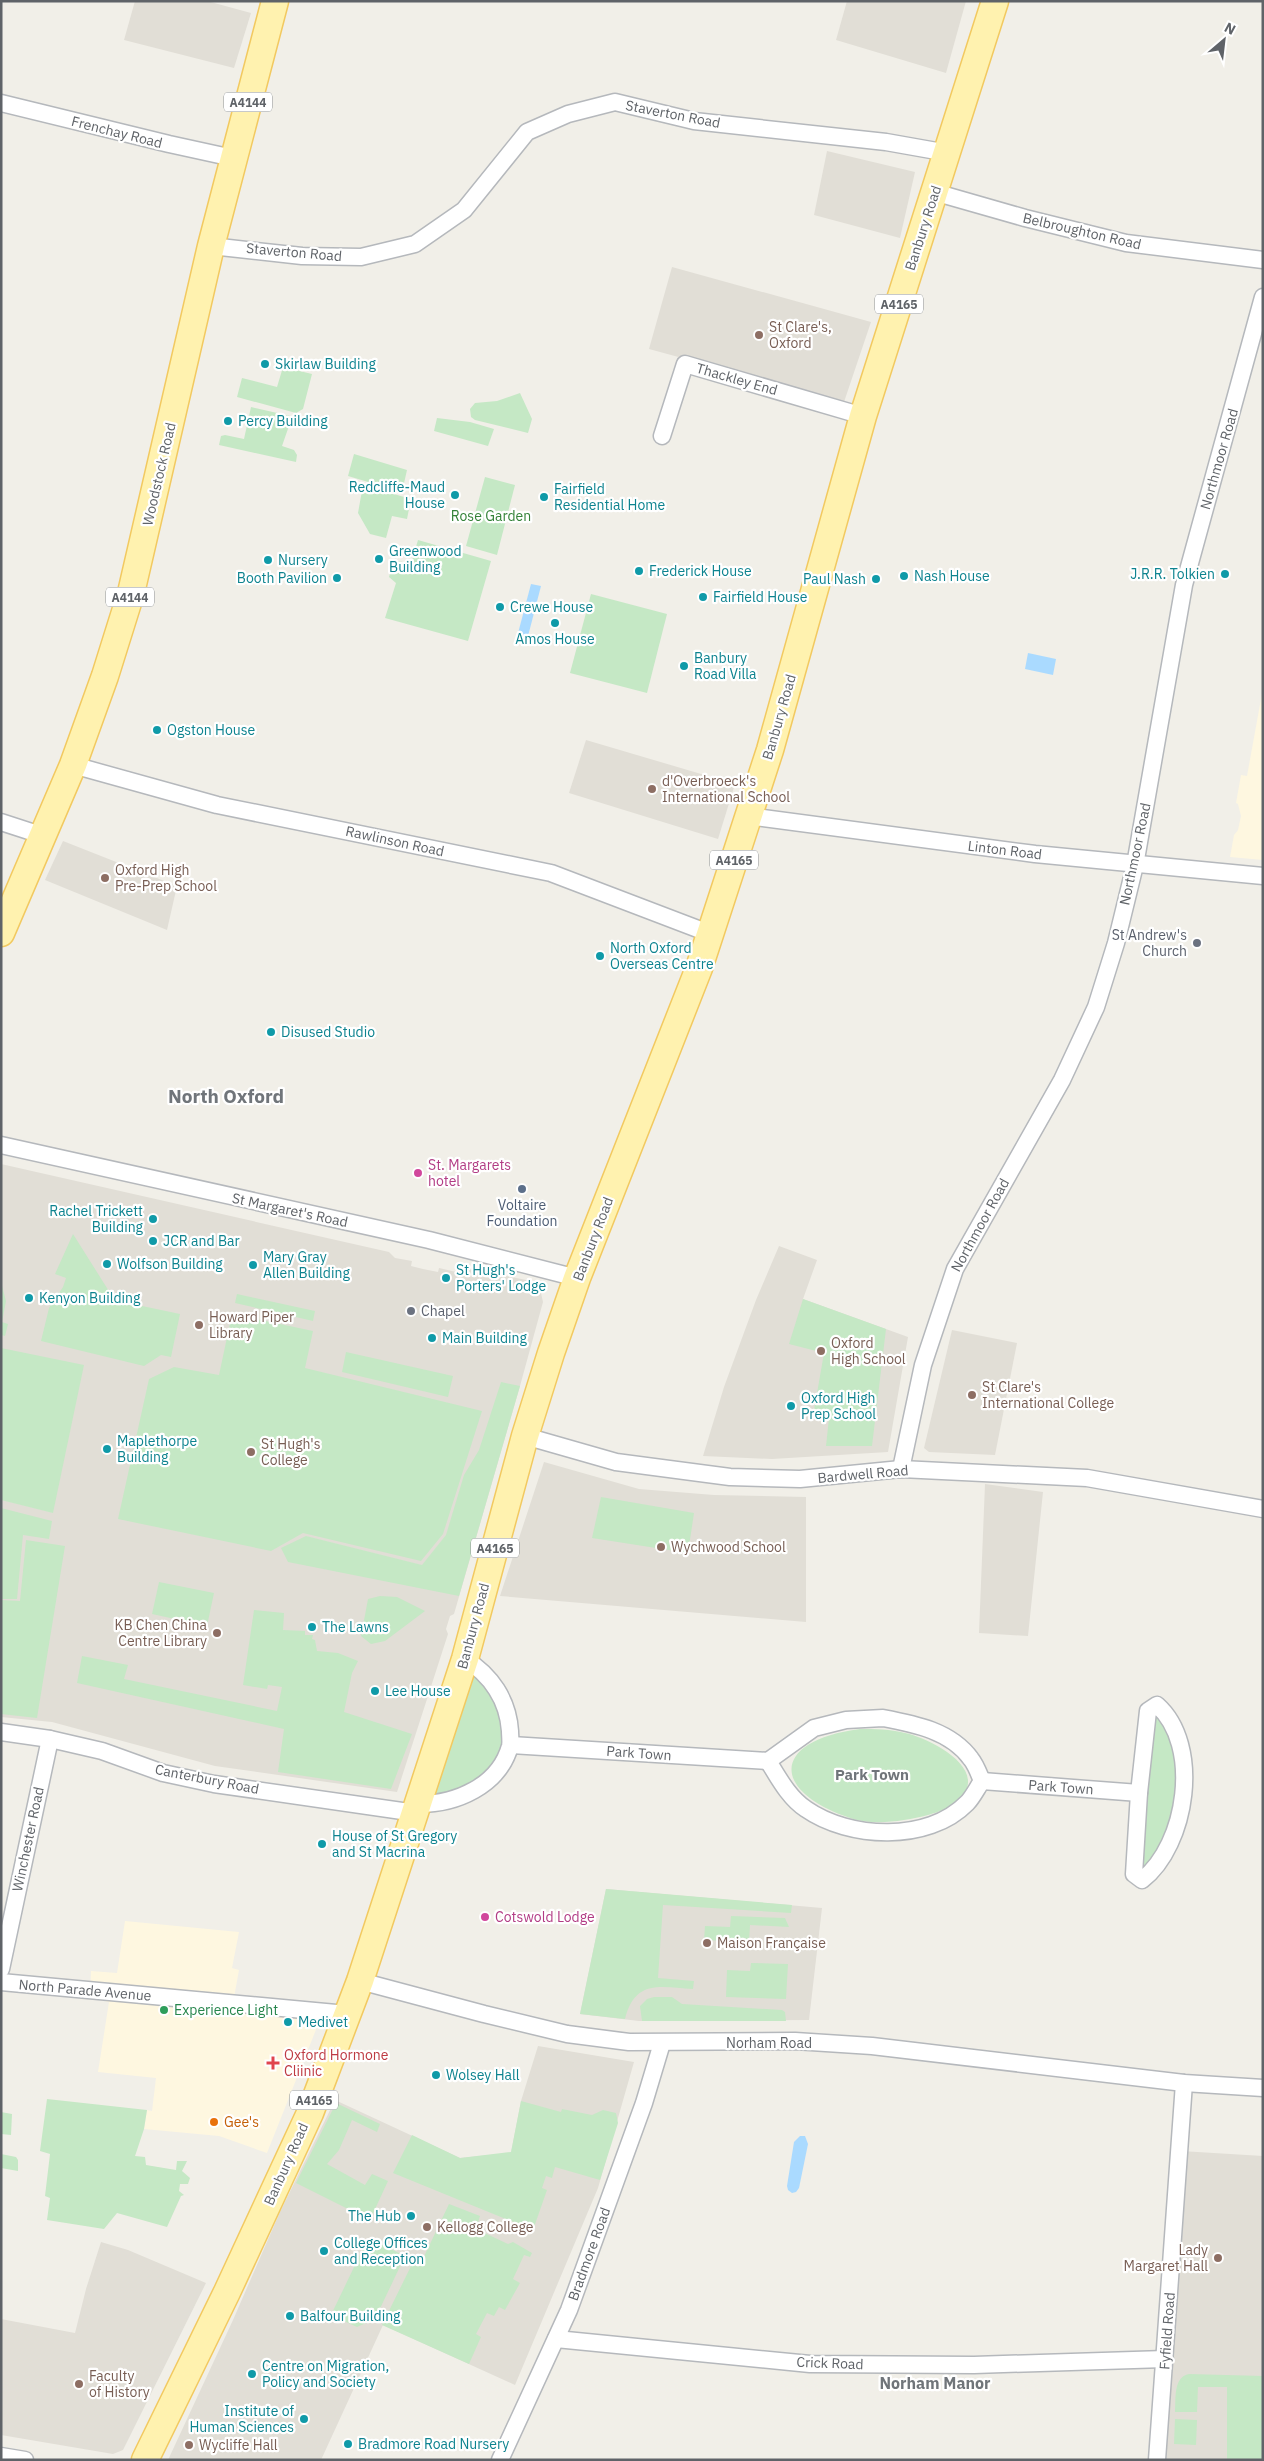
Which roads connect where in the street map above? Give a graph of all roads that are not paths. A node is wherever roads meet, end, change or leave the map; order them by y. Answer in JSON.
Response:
{"nodes":[{"id":1,"x":275,"y":1,"type":"edge"},
{"id":2,"x":995,"y":1,"type":"edge"},
{"id":3,"x":1,"y":103,"type":"edge"},
{"id":4,"x":948,"y":153,"type":"junction"},
{"id":5,"x":233,"y":158,"type":"junction"},
{"id":6,"x":934,"y":192,"type":"junction"},
{"id":7,"x":211,"y":246,"type":"junction"},
{"id":8,"x":1263,"y":260,"type":"edge"},
{"id":9,"x":1263,"y":297,"type":"edge"},
{"id":10,"x":863,"y":416,"type":"junction"},
{"id":11,"x":662,"y":436,"type":"dead end"},
{"id":12,"x":73,"y":765,"type":"junction"},
{"id":13,"x":748,"y":816,"type":"junction"},
{"id":14,"x":1,"y":822,"type":"edge"},
{"id":15,"x":44,"y":836,"type":"junction"},
{"id":16,"x":1135,"y":865,"type":"junction"},
{"id":17,"x":1263,"y":876,"type":"edge"},
{"id":18,"x":1,"y":933,"type":"edge"},
{"id":19,"x":711,"y":934,"type":"junction"},
{"id":20,"x":1,"y":1145,"type":"edge"},
{"id":21,"x":577,"y":1278,"type":"junction"},
{"id":22,"x":525,"y":1436,"type":"junction"},
{"id":23,"x":901,"y":1469,"type":"junction"},
{"id":24,"x":1263,"y":1510,"type":"edge"},
{"id":25,"x":465,"y":1659,"type":"junction"},
{"id":26,"x":1,"y":1732,"type":"edge"},
{"id":27,"x":50,"y":1739,"type":"junction"},
{"id":28,"x":510,"y":1745,"type":"junction"},
{"id":29,"x":768,"y":1761,"type":"junction"},
{"id":30,"x":982,"y":1781,"type":"junction"},
{"id":31,"x":1139,"y":1792,"type":"junction"},
{"id":32,"x":417,"y":1808,"type":"junction"},
{"id":33,"x":1,"y":1969,"type":"edge"},
{"id":34,"x":360,"y":1981,"type":"junction"},
{"id":35,"x":1,"y":1982,"type":"edge"},
{"id":36,"x":347,"y":2014,"type":"junction"},
{"id":37,"x":662,"y":2043,"type":"junction"},
{"id":38,"x":1184,"y":2083,"type":"junction"},
{"id":39,"x":1263,"y":2088,"type":"edge"},
{"id":40,"x":556,"y":2339,"type":"junction"},
{"id":41,"x":1165,"y":2359,"type":"junction"},
{"id":42,"x":1,"y":2456,"type":"edge"},
{"id":43,"x":25,"y":2460,"type":"edge"},
{"id":44,"x":145,"y":2460,"type":"edge"},
{"id":45,"x":500,"y":2460,"type":"edge"},
{"id":46,"x":1157,"y":2460,"type":"edge"}],
"edges":[{"from":1,"to":5,"type":"main road","name":"Woodstock Road","number":"A4144"},
{"from":2,"to":4,"type":"main road","name":"Banbury Road","number":"A4165"},
{"from":3,"to":5,"type":"street","name":"Frenchay Road"},
{"from":4,"to":6,"type":"main road","name":"Banbury Road","number":"A4165"},
{"from":4,"to":7,"type":"street","name":"Staverton Road"},
{"from":5,"to":7,"type":"main road","name":"Woodstock Road","number":"A4144"},
{"from":6,"to":8,"type":"street","name":"Belbroughton Road"},
{"from":6,"to":10,"type":"main road","name":"Banbury Road","number":"A4165"},
{"from":7,"to":12,"type":"main road","name":"Woodstock Road","number":"A4144"},
{"from":9,"to":16,"type":"street","name":"Northmoor Road"},
{"from":10,"to":11,"type":"street","name":"Thackley End"},
{"from":10,"to":13,"type":"main road","name":"Banbury Road","number":"A4165"},
{"from":12,"to":15,"type":"main road","name":"Woodstock Road","number":"A4144"},
{"from":12,"to":19,"type":"street","name":"Rawlinson Road"},
{"from":13,"to":16,"type":"street","name":"Linton Road"},
{"from":13,"to":19,"type":"main road","name":"Banbury Road","number":"A4165"},
{"from":14,"to":15,"type":"street"},
{"from":15,"to":18,"type":"main road","name":"Woodstock Road","number":"A4144"},
{"from":16,"to":17,"type":"street","name":"Linton Road"},
{"from":16,"to":23,"type":"street","name":"Northmoor Road"},
{"from":19,"to":21,"type":"main road","name":"Banbury Road","number":"A4165"},
{"from":20,"to":21,"type":"street","name":"St Margaret's Road"},
{"from":21,"to":22,"type":"main road","name":"Banbury Road","number":"A4165"},
{"from":22,"to":23,"type":"street","name":"Bardwell Road"},
{"from":22,"to":25,"type":"main road","name":"Banbury Road","number":"A4165"},
{"from":23,"to":24,"type":"street","name":"Bardwell Road"},
{"from":25,"to":28,"type":"street"},
{"from":25,"to":32,"type":"main road","name":"Banbury Road","number":"A4165"},
{"from":26,"to":27,"type":"street","name":"Canterbury Road"},
{"from":27,"to":32,"type":"street","name":"Canterbury Road"},
{"from":27,"to":33,"type":"street","name":"Winchester Road"},
{"from":28,"to":29,"type":"street","name":"Park Town"},
{"from":28,"to":32,"type":"street"},
{"from":29,"to":30,"type":"street"},
{"from":29,"to":30,"type":"street"},
{"from":30,"to":31,"type":"street","name":"Park Town"},
{"from":31,"to":31,"type":"street"},
{"from":32,"to":34,"type":"main road","name":"Banbury Road","number":"A4165"},
{"from":34,"to":36,"type":"main road","name":"Banbury Road","number":"A4165"},
{"from":34,"to":37,"type":"street","name":"Norham Road"},
{"from":35,"to":36,"type":"street","name":"North Parade Avenue"},
{"from":36,"to":44,"type":"main road","name":"Banbury Road","number":"A4165"},
{"from":37,"to":38,"type":"street","name":"Norham Road"},
{"from":37,"to":40,"type":"street","name":"Bradmore Road"},
{"from":38,"to":39,"type":"street","name":"Norham Road"},
{"from":38,"to":41,"type":"street","name":"Fyfield Road"},
{"from":40,"to":41,"type":"street","name":"Crick Road"},
{"from":40,"to":45,"type":"street","name":"Bradmore Road"},
{"from":41,"to":46,"type":"street","name":"Fyfield Road"},
{"from":42,"to":43,"type":"street"}]}
